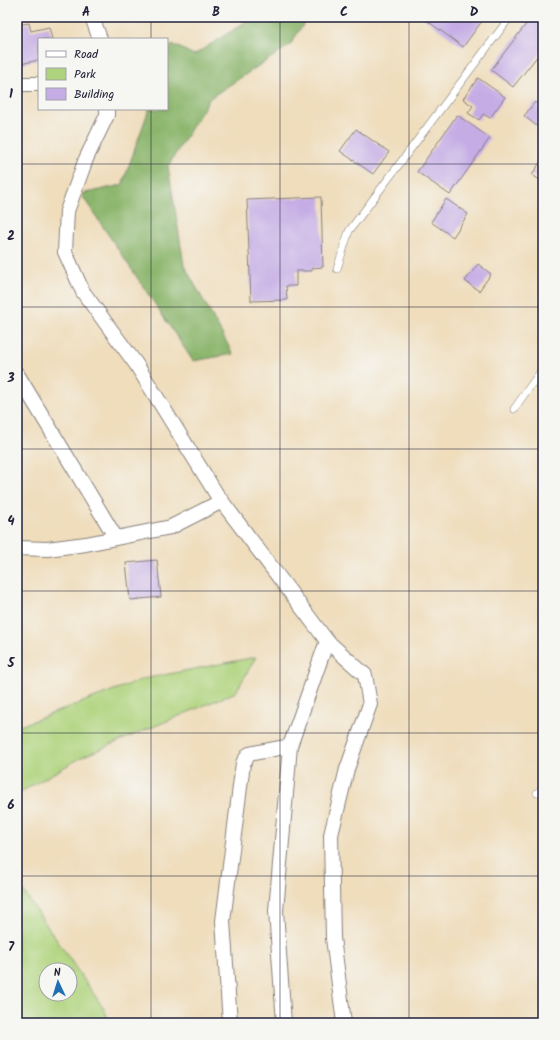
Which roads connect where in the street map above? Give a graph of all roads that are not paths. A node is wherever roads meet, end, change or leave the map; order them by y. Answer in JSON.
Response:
{"nodes":[{"id":1,"x":92,"y":17,"type":"edge"},
{"id":2,"x":510,"y":17,"type":"edge"},
{"id":3,"x":100,"y":38,"type":"edge"},
{"id":4,"x":17,"y":84,"type":"edge"},
{"id":5,"x":38,"y":84,"type":"edge"},
{"id":6,"x":107,"y":110,"type":"edge"},
{"id":7,"x":337,"y":269,"type":"dead end"},
{"id":8,"x":543,"y":368,"type":"edge"},
{"id":9,"x":17,"y":374,"type":"edge"},
{"id":10,"x":514,"y":409,"type":"dead end"},
{"id":11,"x":222,"y":501,"type":"junction"},
{"id":12,"x":116,"y":538,"type":"junction"},
{"id":13,"x":17,"y":548,"type":"edge"},
{"id":14,"x":327,"y":641,"type":"junction"},
{"id":15,"x":290,"y":746,"type":"junction"},
{"id":16,"x":230,"y":1023,"type":"edge"},
{"id":17,"x":284,"y":1023,"type":"edge"},
{"id":18,"x":344,"y":1023,"type":"edge"}],
"edges":[{"from":1,"to":3,"type":"street"},
{"from":2,"to":7,"type":"lane"},
{"from":4,"to":5,"type":"street"},
{"from":6,"to":11,"type":"street"},
{"from":8,"to":10,"type":"lane"},
{"from":9,"to":12,"type":"street"},
{"from":11,"to":12,"type":"street"},
{"from":11,"to":14,"type":"street"},
{"from":12,"to":13,"type":"street"},
{"from":14,"to":15,"type":"street"},
{"from":14,"to":18,"type":"street"},
{"from":15,"to":16,"type":"street"},
{"from":15,"to":17,"type":"street"}]}
